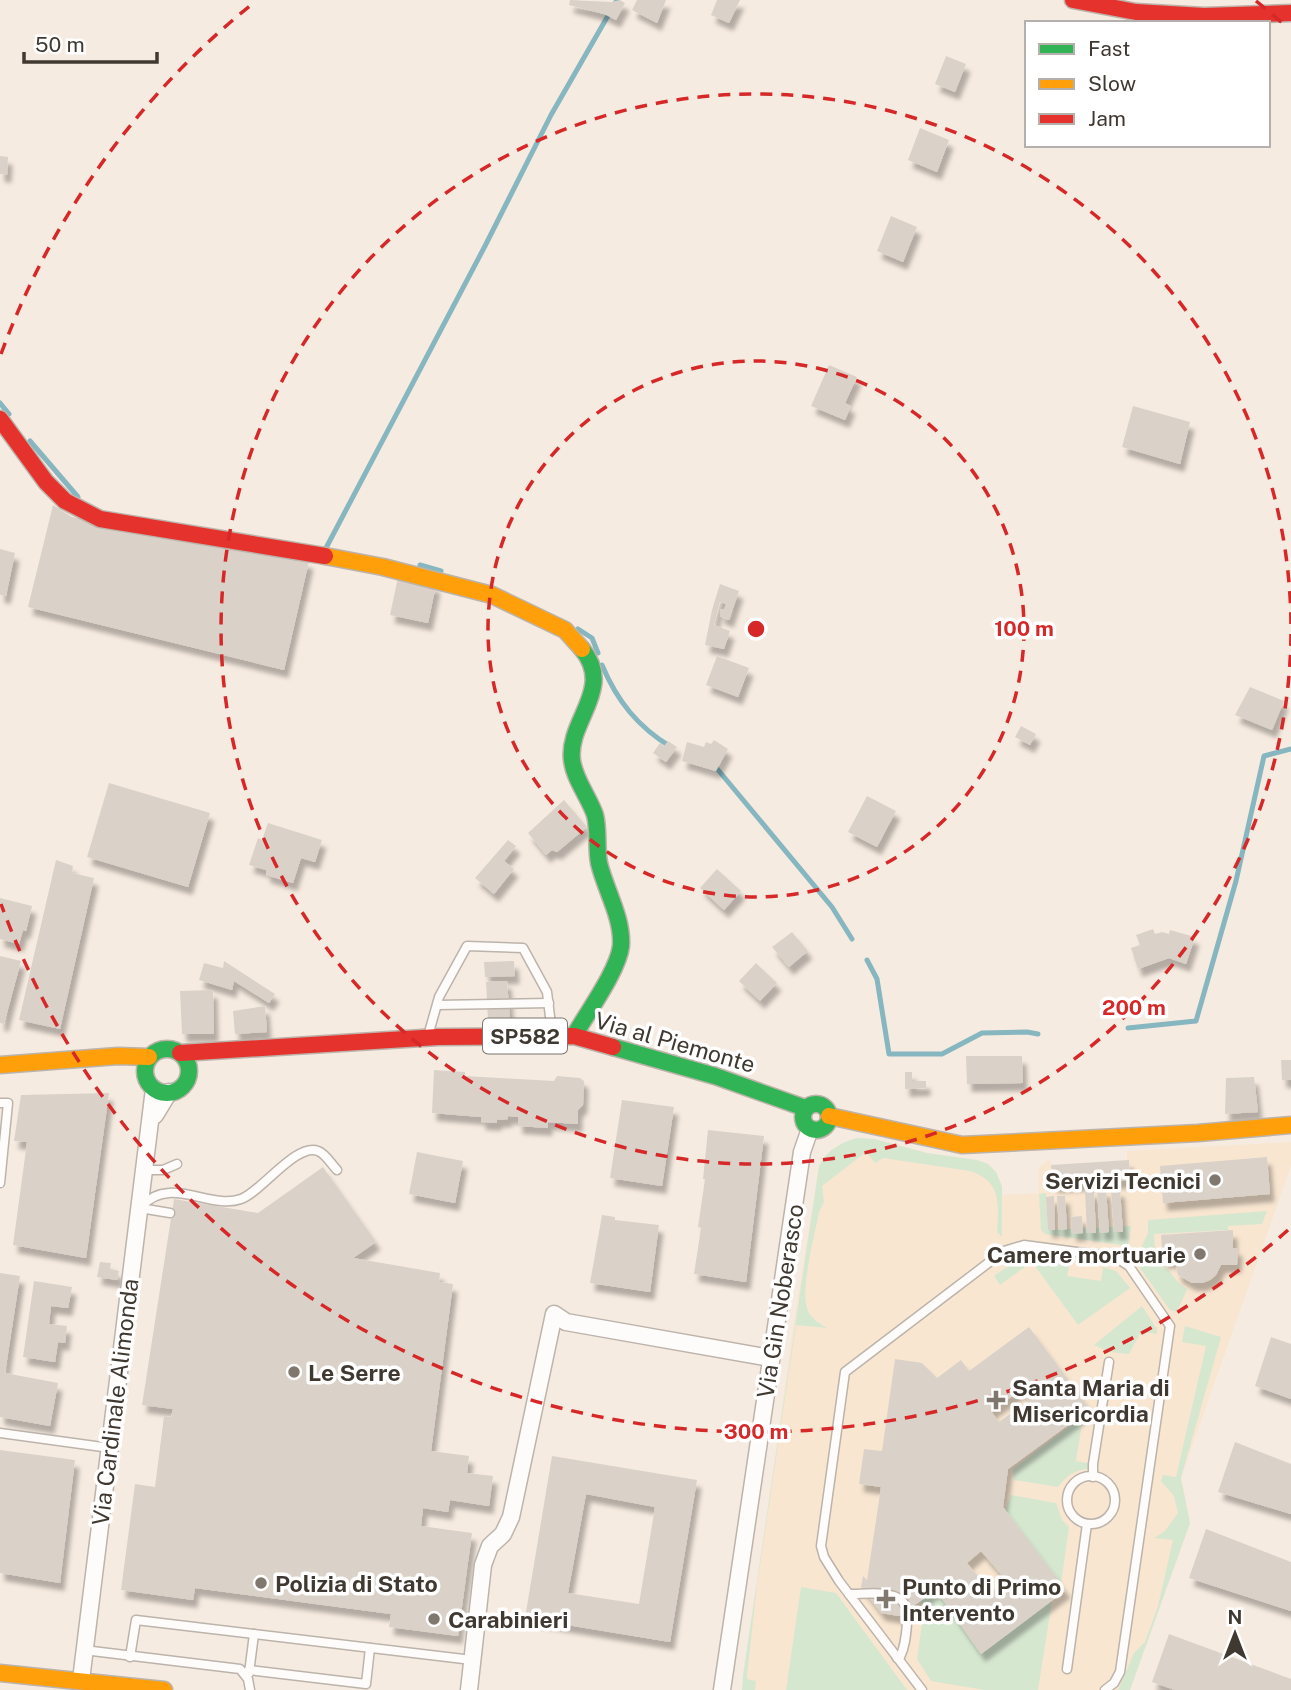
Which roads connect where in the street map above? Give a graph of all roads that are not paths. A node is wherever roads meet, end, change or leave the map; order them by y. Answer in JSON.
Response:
{"nodes":[{"id":1,"x":1073,"y":0,"type":"edge"},
{"id":2,"x":1291,"y":13,"type":"edge"},
{"id":3,"x":0,"y":419,"type":"edge"},
{"id":4,"x":549,"y":1003,"type":"junction"},
{"id":5,"x":437,"y":1005,"type":"junction"},
{"id":6,"x":552,"y":1036,"type":"junction"},
{"id":7,"x":574,"y":1036,"type":"junction"},
{"id":8,"x":427,"y":1038,"type":"junction"},
{"id":9,"x":235,"y":1051,"type":"junction"},
{"id":10,"x":180,"y":1053,"type":"junction"},
{"id":11,"x":149,"y":1057,"type":"junction"},
{"id":12,"x":93,"y":1058,"type":"junction"},
{"id":13,"x":0,"y":1065,"type":"edge"},
{"id":14,"x":188,"y":1072,"type":"junction"},
{"id":15,"x":145,"y":1074,"type":"junction"},
{"id":16,"x":161,"y":1090,"type":"junction"},
{"id":17,"x":0,"y":1103,"type":"edge"},
{"id":18,"x":805,"y":1108,"type":"junction"},
{"id":19,"x":829,"y":1116,"type":"junction"},
{"id":20,"x":1291,"y":1125,"type":"edge"},
{"id":21,"x":810,"y":1129,"type":"junction"},
{"id":22,"x":177,"y":1164,"type":"dead end"},
{"id":23,"x":145,"y":1170,"type":"junction"},
{"id":24,"x":337,"y":1170,"type":"dead end"},
{"id":25,"x":0,"y":1183,"type":"edge"},
{"id":26,"x":140,"y":1208,"type":"junction"},
{"id":27,"x":170,"y":1213,"type":"dead end"},
{"id":28,"x":771,"y":1358,"type":"junction"},
{"id":29,"x":1109,"y":1362,"type":"dead end"},
{"id":30,"x":0,"y":1433,"type":"edge"},
{"id":31,"x":110,"y":1448,"type":"junction"},
{"id":32,"x":1093,"y":1477,"type":"junction"},
{"id":33,"x":1087,"y":1524,"type":"junction"},
{"id":34,"x":849,"y":1594,"type":"junction"},
{"id":35,"x":254,"y":1634,"type":"junction"},
{"id":36,"x":370,"y":1648,"type":"junction"},
{"id":37,"x":84,"y":1650,"type":"junction"},
{"id":38,"x":130,"y":1657,"type":"junction"},
{"id":39,"x":897,"y":1658,"type":"junction"},
{"id":40,"x":472,"y":1660,"type":"junction"},
{"id":41,"x":1067,"y":1669,"type":"dead end"},
{"id":42,"x":0,"y":1673,"type":"edge"},
{"id":43,"x":246,"y":1673,"type":"junction"},
{"id":44,"x":81,"y":1680,"type":"junction"},
{"id":45,"x":721,"y":1688,"type":"edge"},
{"id":46,"x":163,"y":1690,"type":"edge"},
{"id":47,"x":250,"y":1690,"type":"edge"},
{"id":48,"x":469,"y":1690,"type":"edge"},
{"id":49,"x":922,"y":1690,"type":"edge"},
{"id":50,"x":1105,"y":1690,"type":"edge"}],
"edges":[{"from":1,"to":2,"type":"main road"},
{"from":3,"to":7,"type":"main road"},
{"from":4,"to":5,"type":"lane"},
{"from":4,"to":5,"type":"lane"},
{"from":4,"to":6,"type":"lane"},
{"from":5,"to":8,"type":"lane"},
{"from":6,"to":7,"type":"main road","name":"Via al Piemonte","number":"SP582"},
{"from":6,"to":8,"type":"main road","name":"Via al Piemonte","number":"SP582"},
{"from":7,"to":18,"type":"main road","name":"Via al Piemonte","number":"SP582"},
{"from":8,"to":9,"type":"main road","name":"Via al Piemonte","number":"SP582"},
{"from":9,"to":10,"type":"main road","name":"Via al Piemonte","number":"SP582"},
{"from":9,"to":14,"type":"main road","name":"Via al Piemonte","number":"SP582"},
{"from":10,"to":11,"type":"main road","name":"Via al Piemonte","number":"SP582"},
{"from":10,"to":14,"type":"main road"},
{"from":11,"to":12,"type":"main road","name":"Via al Piemonte","number":"SP582"},
{"from":11,"to":15,"type":"main road"},
{"from":12,"to":13,"type":"main road","name":"Via al Piemonte","number":"SP582"},
{"from":12,"to":15,"type":"main road","name":"Via al Piemonte","number":"SP582"},
{"from":14,"to":16,"type":"main road","name":"Via al Piemonte","number":"SP582"},
{"from":15,"to":16,"type":"main road"},
{"from":16,"to":23,"type":"street","name":"Via Cardinale Alimonda"},
{"from":17,"to":25,"type":"lane"},
{"from":18,"to":19,"type":"main road"},
{"from":18,"to":21,"type":"main road"},
{"from":19,"to":20,"type":"main road"},
{"from":19,"to":21,"type":"main road"},
{"from":21,"to":28,"type":"street","name":"Via Gin Noberasco"},
{"from":22,"to":23,"type":"lane"},
{"from":23,"to":26,"type":"street","name":"Via Cardinale Alimonda"},
{"from":24,"to":26,"type":"lane"},
{"from":26,"to":27,"type":"lane"},
{"from":26,"to":31,"type":"street","name":"Via Cardinale Alimonda"},
{"from":28,"to":40,"type":"street"},
{"from":28,"to":45,"type":"street","name":"Via Gin Noberasco"},
{"from":29,"to":32,"type":"lane"},
{"from":30,"to":31,"type":"lane"},
{"from":31,"to":37,"type":"street","name":"Via Cardinale Alimonda"},
{"from":32,"to":33,"type":"lane"},
{"from":32,"to":33,"type":"lane"},
{"from":33,"to":41,"type":"lane"},
{"from":34,"to":39,"type":"lane"},
{"from":34,"to":39,"type":"lane"},
{"from":34,"to":50,"type":"lane"},
{"from":35,"to":36,"type":"lane"},
{"from":35,"to":38,"type":"lane"},
{"from":35,"to":43,"type":"lane"},
{"from":36,"to":40,"type":"lane"},
{"from":36,"to":43,"type":"lane"},
{"from":37,"to":38,"type":"lane"},
{"from":37,"to":44,"type":"street","name":"Via Cardinale Alimonda"},
{"from":38,"to":43,"type":"lane"},
{"from":39,"to":49,"type":"lane"},
{"from":40,"to":48,"type":"street"},
{"from":42,"to":44,"type":"main road"},
{"from":43,"to":47,"type":"lane"},
{"from":44,"to":46,"type":"main road"}]}
